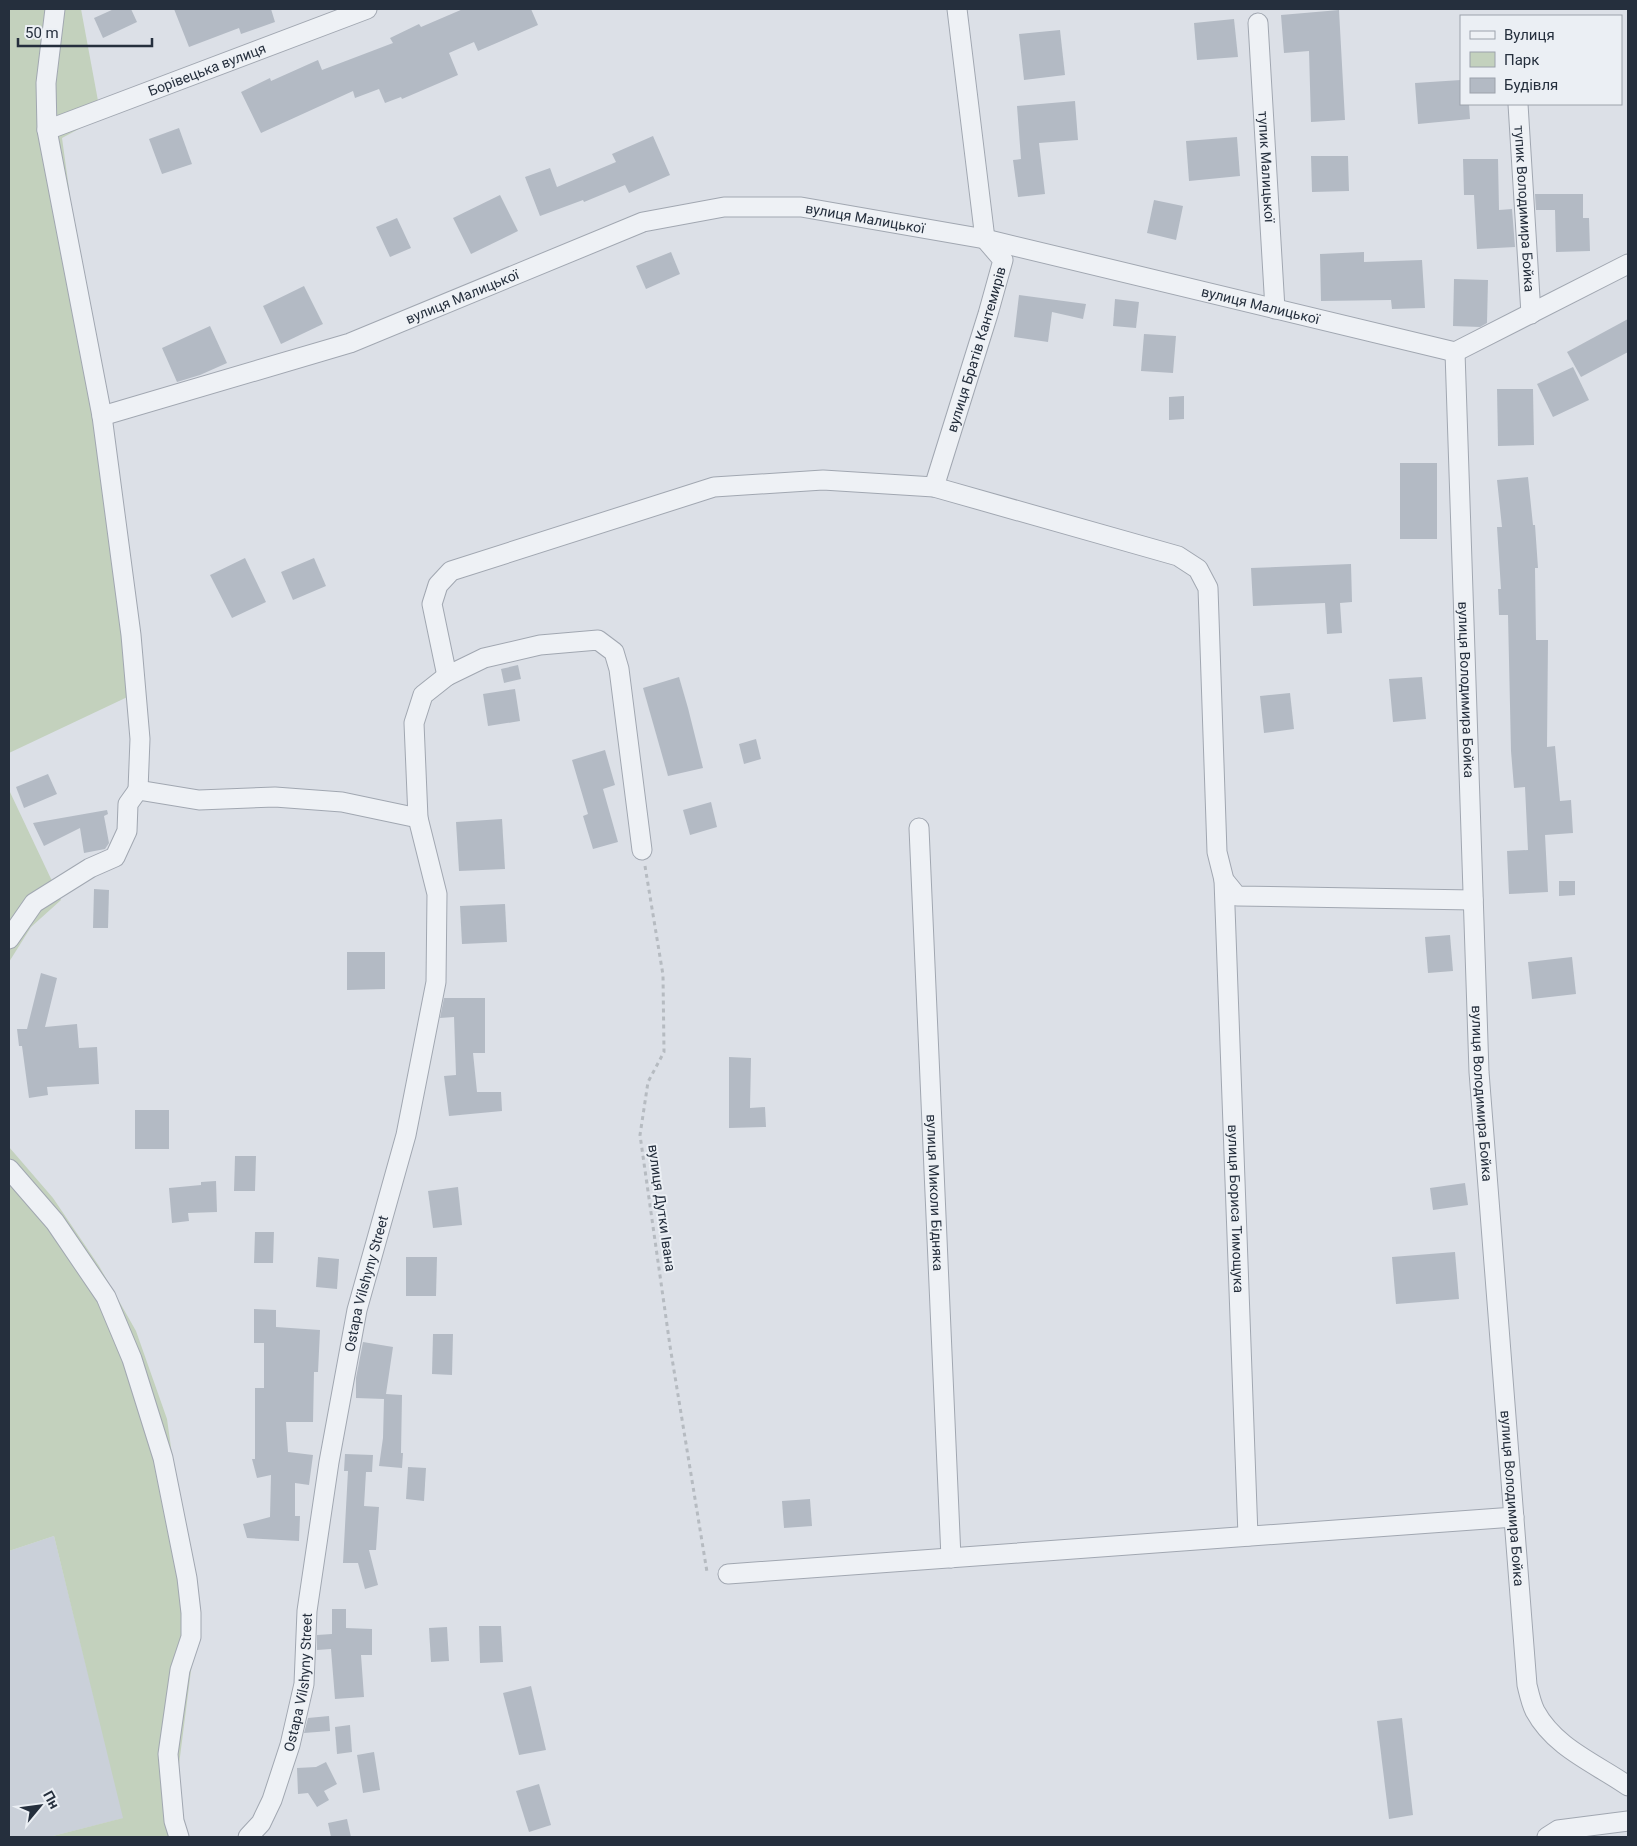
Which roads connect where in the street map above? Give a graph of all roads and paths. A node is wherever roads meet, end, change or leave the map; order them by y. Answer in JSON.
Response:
{"nodes":[{"id":1,"x":55,"y":9,"type":"edge"},
{"id":2,"x":367,"y":9,"type":"edge"},
{"id":3,"x":957,"y":9,"type":"edge"},
{"id":4,"x":1258,"y":23,"type":"dead end"},
{"id":5,"x":1518,"y":105,"type":"edge"},
{"id":6,"x":47,"y":130,"type":"junction"},
{"id":7,"x":985,"y":239,"type":"junction"},
{"id":8,"x":1628,"y":264,"type":"edge"},
{"id":9,"x":1275,"y":309,"type":"junction"},
{"id":10,"x":1531,"y":314,"type":"junction"},
{"id":11,"x":1455,"y":352,"type":"junction"},
{"id":12,"x":102,"y":416,"type":"junction"},
{"id":13,"x":934,"y":487,"type":"junction"},
{"id":14,"x":448,"y":676,"type":"junction"},
{"id":15,"x":138,"y":790,"type":"junction"},
{"id":16,"x":418,"y":818,"type":"junction"},
{"id":17,"x":919,"y":828,"type":"dead end"},
{"id":18,"x":642,"y":850,"type":"joint"},
{"id":19,"x":1224,"y":880,"type":"junction"},
{"id":20,"x":1473,"y":900,"type":"junction"},
{"id":21,"x":9,"y":939,"type":"edge"},
{"id":22,"x":9,"y":1170,"type":"edge"},
{"id":23,"x":1514,"y":1517,"type":"junction"},
{"id":24,"x":1248,"y":1536,"type":"junction"},
{"id":25,"x":951,"y":1558,"type":"junction"},
{"id":26,"x":707,"y":1572,"type":"dead end"},
{"id":27,"x":728,"y":1574,"type":"dead end"},
{"id":28,"x":1628,"y":1786,"type":"edge"},
{"id":29,"x":1628,"y":1821,"type":"edge"},
{"id":30,"x":179,"y":1837,"type":"edge"},
{"id":31,"x":248,"y":1837,"type":"edge"},
{"id":32,"x":1547,"y":1837,"type":"edge"}],
"edges":[{"from":1,"to":6,"type":"street"},
{"from":2,"to":6,"type":"street","name":"Борівецька вулиця"},
{"from":3,"to":7,"type":"street"},
{"from":4,"to":9,"type":"street","name":"тупик Малицької"},
{"from":5,"to":10,"type":"street","name":"тупик Володимира Бойка"},
{"from":6,"to":12,"type":"street"},
{"from":7,"to":9,"type":"street","name":"вулиця Малицької"},
{"from":7,"to":12,"type":"street","name":"вулиця Малицької"},
{"from":7,"to":13,"type":"street","name":"вулиця Братів Кантемирів"},
{"from":8,"to":10,"type":"street"},
{"from":9,"to":11,"type":"street","name":"вулиця Малицької"},
{"from":10,"to":11,"type":"street"},
{"from":11,"to":20,"type":"street","name":"вулиця Володимира Бойка"},
{"from":12,"to":15,"type":"street"},
{"from":13,"to":14,"type":"street","name":"вулиця Бориса Тимощука"},
{"from":13,"to":19,"type":"street","name":"вулиця Бориса Тимощука"},
{"from":14,"to":16,"type":"street","name":"Ostapa Vilshyny Street"},
{"from":14,"to":18,"type":"street"},
{"from":15,"to":16,"type":"street"},
{"from":15,"to":21,"type":"street"},
{"from":16,"to":31,"type":"street","name":"Ostapa Vilshyny Street"},
{"from":17,"to":25,"type":"street","name":"вулиця Миколи Бідняка"},
{"from":18,"to":26,"type":"path","name":"вулиця Дутки Івана"},
{"from":19,"to":20,"type":"street"},
{"from":19,"to":24,"type":"street","name":"вулиця Бориса Тимощука"},
{"from":20,"to":23,"type":"street","name":"вулиця Володимира Бойка"},
{"from":22,"to":30,"type":"street"},
{"from":23,"to":24,"type":"street"},
{"from":23,"to":28,"type":"street","name":"вулиця Володимира Бойка"},
{"from":24,"to":25,"type":"street"},
{"from":25,"to":27,"type":"street"},
{"from":29,"to":32,"type":"street"}]}
